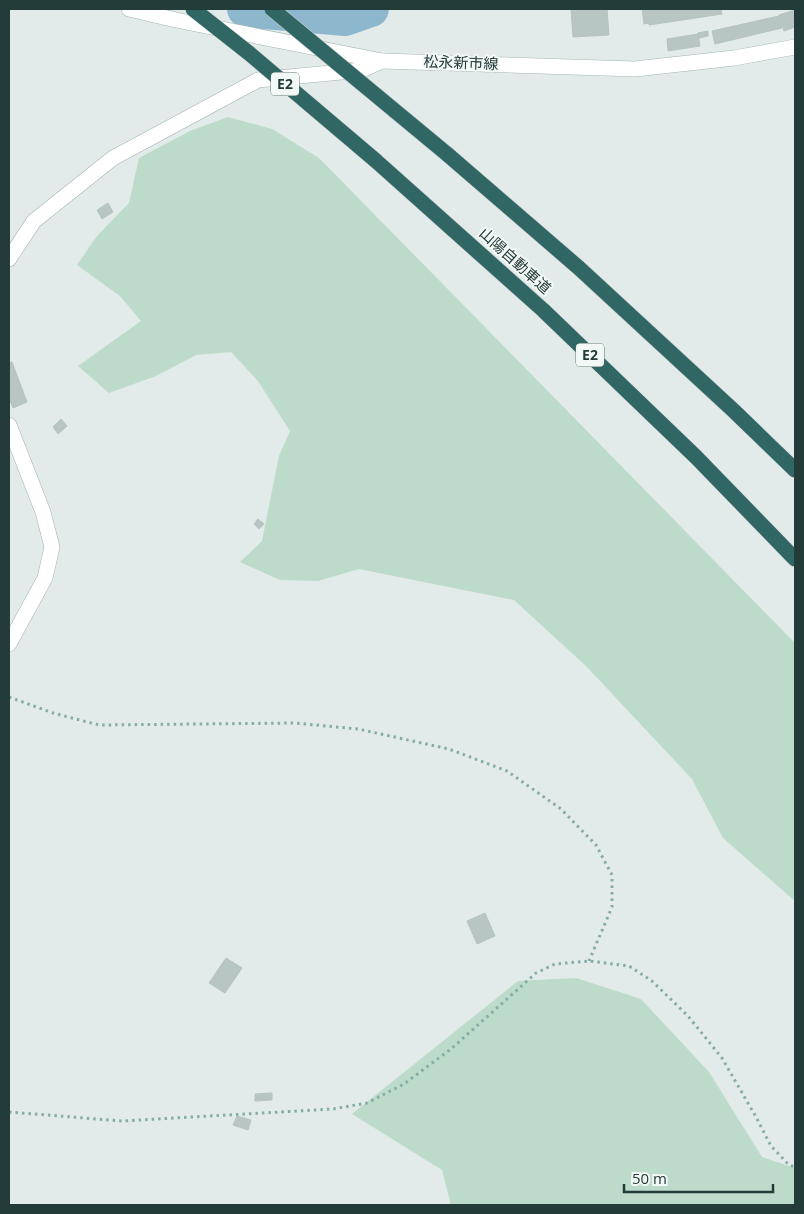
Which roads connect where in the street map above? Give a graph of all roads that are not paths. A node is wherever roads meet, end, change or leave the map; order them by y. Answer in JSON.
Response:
{"nodes":[{"id":1,"x":130,"y":9,"type":"edge"},
{"id":2,"x":193,"y":9,"type":"edge"},
{"id":3,"x":272,"y":9,"type":"edge"},
{"id":4,"x":795,"y":47,"type":"edge"},
{"id":5,"x":382,"y":61,"type":"junction"},
{"id":6,"x":9,"y":259,"type":"edge"},
{"id":7,"x":9,"y":425,"type":"edge"},
{"id":8,"x":795,"y":470,"type":"edge"},
{"id":9,"x":795,"y":559,"type":"edge"},
{"id":10,"x":9,"y":644,"type":"edge"}],
"edges":[{"from":1,"to":5,"type":"street","name":"松永新市線"},
{"from":2,"to":9,"type":"highway","name":"山陽自動車道","number":"E2","bridge":true},
{"from":3,"to":8,"type":"highway","bridge":true},
{"from":4,"to":5,"type":"street","name":"松永新市線"},
{"from":5,"to":6,"type":"street"},
{"from":7,"to":10,"type":"street"}]}
